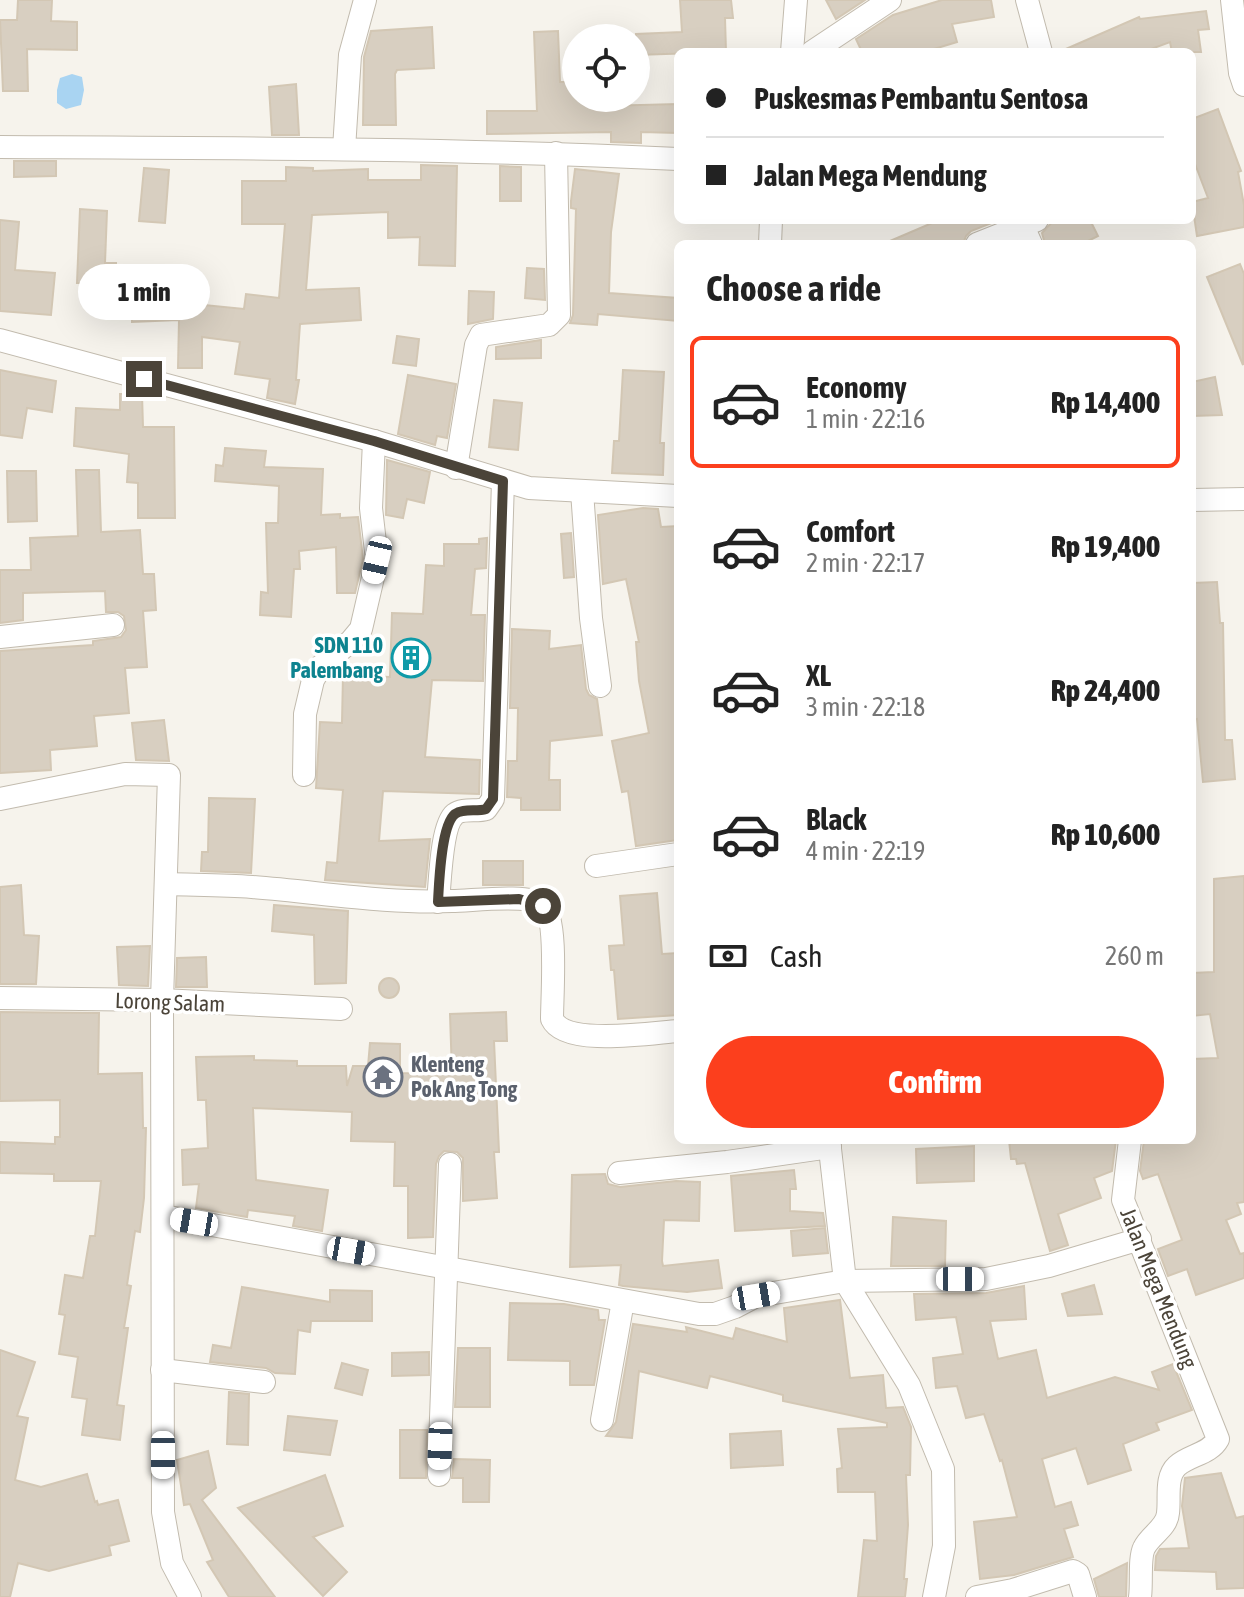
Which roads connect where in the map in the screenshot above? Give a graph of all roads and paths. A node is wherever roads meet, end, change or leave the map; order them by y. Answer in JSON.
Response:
{"nodes":[{"id":1,"x":365,"y":0,"type":"edge"},
{"id":2,"x":796,"y":0,"type":"edge"},
{"id":3,"x":890,"y":0,"type":"edge"},
{"id":4,"x":1027,"y":0,"type":"edge"},
{"id":5,"x":1232,"y":0,"type":"edge"},
{"id":6,"x":792,"y":48,"type":"edge"},
{"id":7,"x":818,"y":48,"type":"edge"},
{"id":8,"x":1040,"y":48,"type":"edge"},
{"id":9,"x":1244,"y":85,"type":"edge"},
{"id":10,"x":0,"y":147,"type":"edge"},
{"id":11,"x":344,"y":149,"type":"junction"},
{"id":12,"x":556,"y":153,"type":"junction"},
{"id":13,"x":674,"y":159,"type":"edge"},
{"id":14,"x":1030,"y":230,"type":"edge"},
{"id":15,"x":992,"y":240,"type":"edge"},
{"id":16,"x":0,"y":340,"type":"edge"},
{"id":17,"x":374,"y":441,"type":"junction"},
{"id":18,"x":456,"y":468,"type":"junction"},
{"id":19,"x":503,"y":481,"type":"junction"},
{"id":20,"x":582,"y":491,"type":"junction"},
{"id":21,"x":674,"y":496,"type":"edge"},
{"id":22,"x":1244,"y":499,"type":"edge"},
{"id":23,"x":1196,"y":500,"type":"edge"},
{"id":24,"x":113,"y":625,"type":"dead end"},
{"id":25,"x":0,"y":637,"type":"edge"},
{"id":26,"x":600,"y":686,"type":"dead end"},
{"id":27,"x":304,"y":775,"type":"dead end"},
{"id":28,"x":0,"y":799,"type":"edge"},
{"id":29,"x":674,"y":855,"type":"edge"},
{"id":30,"x":596,"y":866,"type":"dead end"},
{"id":31,"x":167,"y":884,"type":"junction"},
{"id":32,"x":438,"y":902,"type":"junction"},
{"id":33,"x":0,"y":998,"type":"edge"},
{"id":34,"x":162,"y":1000,"type":"junction"},
{"id":35,"x":341,"y":1009,"type":"dead end"},
{"id":36,"x":674,"y":1031,"type":"edge"},
{"id":37,"x":825,"y":1144,"type":"edge"},
{"id":38,"x":830,"y":1144,"type":"edge"},
{"id":39,"x":1129,"y":1144,"type":"edge"},
{"id":40,"x":450,"y":1164,"type":"dead end"},
{"id":41,"x":619,"y":1173,"type":"dead end"},
{"id":42,"x":163,"y":1216,"type":"junction"},
{"id":43,"x":1140,"y":1239,"type":"junction"},
{"id":44,"x":445,"y":1268,"type":"junction"},
{"id":45,"x":845,"y":1281,"type":"junction"},
{"id":46,"x":623,"y":1301,"type":"junction"},
{"id":47,"x":162,"y":1370,"type":"junction"},
{"id":48,"x":264,"y":1382,"type":"dead end"},
{"id":49,"x":602,"y":1420,"type":"dead end"},
{"id":50,"x":439,"y":1475,"type":"dead end"},
{"id":51,"x":190,"y":1597,"type":"edge"},
{"id":52,"x":934,"y":1597,"type":"edge"},
{"id":53,"x":977,"y":1597,"type":"edge"},
{"id":54,"x":1085,"y":1597,"type":"edge"},
{"id":55,"x":1140,"y":1597,"type":"edge"}],
"edges":[{"from":1,"to":11,"type":"street"},
{"from":2,"to":6,"type":"street"},
{"from":3,"to":7,"type":"street"},
{"from":4,"to":8,"type":"street"},
{"from":5,"to":9,"type":"street"},
{"from":10,"to":11,"type":"street"},
{"from":11,"to":12,"type":"street"},
{"from":12,"to":13,"type":"street"},
{"from":12,"to":18,"type":"street"},
{"from":14,"to":15,"type":"street"},
{"from":16,"to":17,"type":"street"},
{"from":17,"to":18,"type":"street"},
{"from":17,"to":27,"type":"street"},
{"from":18,"to":19,"type":"street"},
{"from":19,"to":20,"type":"street"},
{"from":19,"to":32,"type":"street"},
{"from":20,"to":21,"type":"street"},
{"from":20,"to":26,"type":"street"},
{"from":22,"to":23,"type":"street"},
{"from":24,"to":25,"type":"street"},
{"from":28,"to":31,"type":"street"},
{"from":29,"to":30,"type":"street"},
{"from":31,"to":32,"type":"street"},
{"from":31,"to":34,"type":"street"},
{"from":32,"to":36,"type":"street"},
{"from":33,"to":34,"type":"street","name":"Lorong Salam"},
{"from":34,"to":35,"type":"street","name":"Lorong Salam"},
{"from":34,"to":42,"type":"street"},
{"from":37,"to":41,"type":"street"},
{"from":38,"to":45,"type":"street"},
{"from":39,"to":43,"type":"street","name":"Jalan Mega Mendung"},
{"from":40,"to":44,"type":"street"},
{"from":42,"to":44,"type":"street"},
{"from":42,"to":47,"type":"street"},
{"from":43,"to":45,"type":"street"},
{"from":43,"to":55,"type":"street","name":"Jalan Mega Mendung"},
{"from":44,"to":46,"type":"street"},
{"from":44,"to":50,"type":"street"},
{"from":45,"to":46,"type":"street"},
{"from":45,"to":52,"type":"street"},
{"from":46,"to":49,"type":"street"},
{"from":47,"to":48,"type":"street"},
{"from":47,"to":51,"type":"street"},
{"from":53,"to":54,"type":"street"}]}
